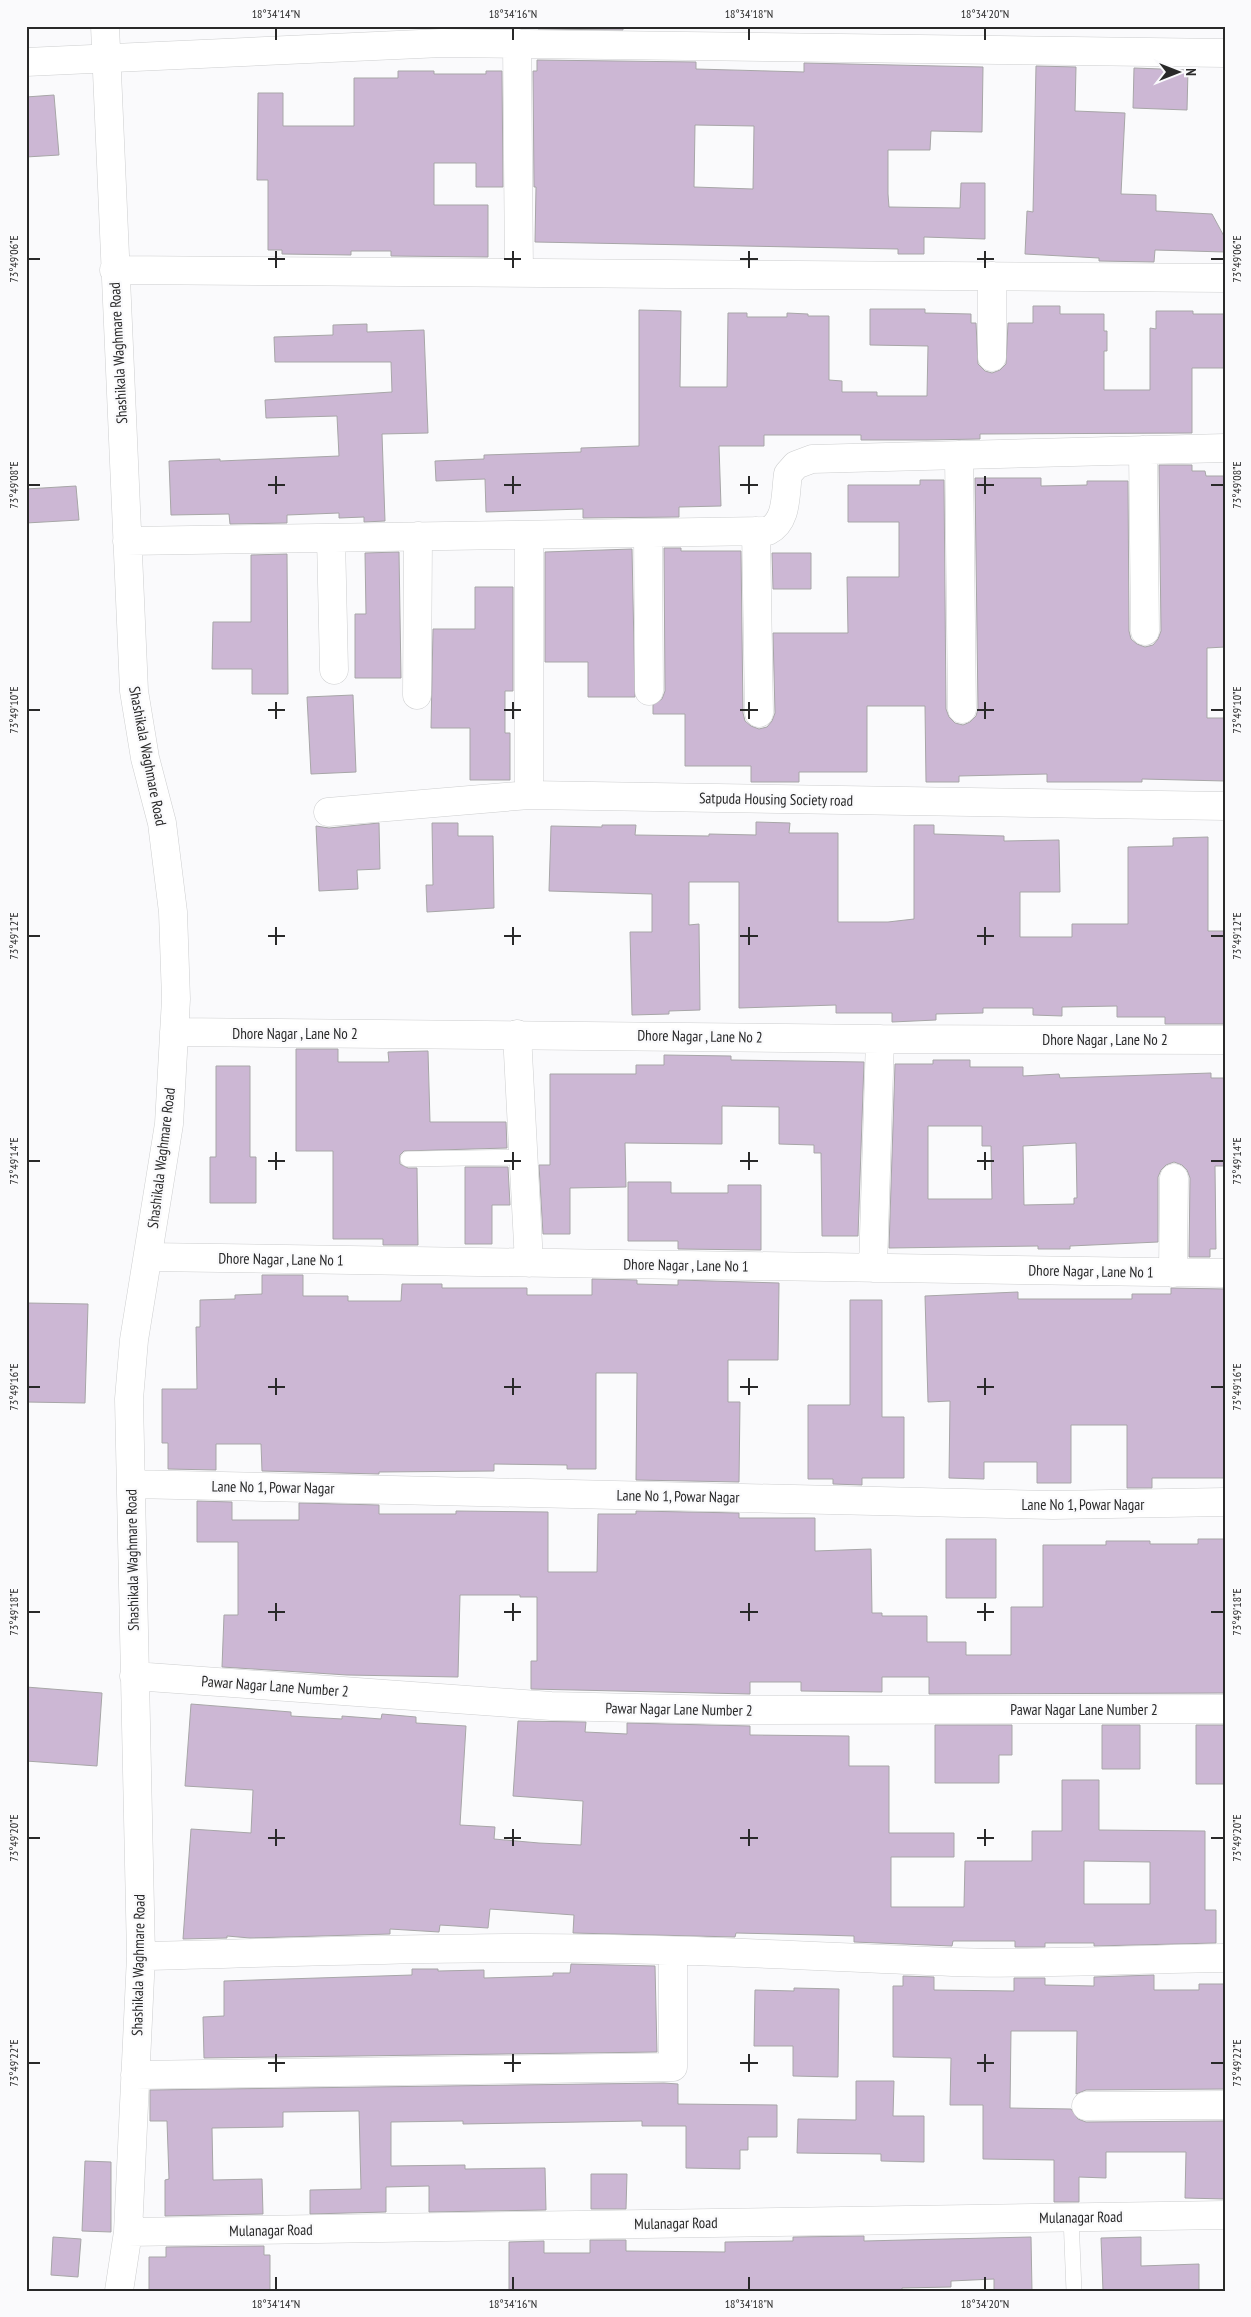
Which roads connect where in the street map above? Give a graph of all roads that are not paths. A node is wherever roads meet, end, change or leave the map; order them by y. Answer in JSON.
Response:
{"nodes":[{"id":1,"x":105,"y":26,"type":"edge"},
{"id":2,"x":791,"y":37,"type":"edge"},
{"id":3,"x":517,"y":43,"type":"junction"},
{"id":4,"x":1225,"y":53,"type":"edge"},
{"id":5,"x":105,"y":58,"type":"junction"},
{"id":6,"x":26,"y":62,"type":"edge"},
{"id":7,"x":114,"y":270,"type":"junction"},
{"id":8,"x":520,"y":273,"type":"junction"},
{"id":9,"x":992,"y":276,"type":"junction"},
{"id":10,"x":1225,"y":278,"type":"edge"},
{"id":11,"x":992,"y":357,"type":"dead end"},
{"id":12,"x":1225,"y":448,"type":"edge"},
{"id":13,"x":1143,"y":450,"type":"junction"},
{"id":14,"x":959,"y":455,"type":"junction"},
{"id":15,"x":756,"y":531,"type":"junction"},
{"id":16,"x":648,"y":533,"type":"junction"},
{"id":17,"x":529,"y":535,"type":"junction"},
{"id":18,"x":418,"y":536,"type":"junction"},
{"id":19,"x":331,"y":538,"type":"junction"},
{"id":20,"x":127,"y":541,"type":"junction"},
{"id":21,"x":1145,"y":631,"type":"dead end"},
{"id":22,"x":334,"y":670,"type":"dead end"},
{"id":23,"x":649,"y":691,"type":"dead end"},
{"id":24,"x":417,"y":695,"type":"dead end"},
{"id":25,"x":962,"y":708,"type":"dead end"},
{"id":26,"x":759,"y":713,"type":"dead end"},
{"id":27,"x":529,"y":794,"type":"junction"},
{"id":28,"x":1225,"y":806,"type":"edge"},
{"id":29,"x":328,"y":812,"type":"dead end"},
{"id":30,"x":174,"y":1032,"type":"junction"},
{"id":31,"x":517,"y":1034,"type":"junction"},
{"id":32,"x":880,"y":1039,"type":"junction"},
{"id":33,"x":1225,"y":1040,"type":"edge"},
{"id":34,"x":523,"y":1157,"type":"junction"},
{"id":35,"x":408,"y":1158,"type":"dead end"},
{"id":36,"x":1174,"y":1178,"type":"dead end"},
{"id":37,"x":148,"y":1257,"type":"junction"},
{"id":38,"x":529,"y":1263,"type":"junction"},
{"id":39,"x":873,"y":1268,"type":"junction"},
{"id":40,"x":1173,"y":1273,"type":"junction"},
{"id":41,"x":1225,"y":1274,"type":"edge"},
{"id":42,"x":130,"y":1484,"type":"junction"},
{"id":43,"x":1225,"y":1502,"type":"edge"},
{"id":44,"x":134,"y":1676,"type":"junction"},
{"id":45,"x":1225,"y":1709,"type":"edge"},
{"id":46,"x":674,"y":1952,"type":"junction"},
{"id":47,"x":141,"y":1956,"type":"junction"},
{"id":48,"x":1225,"y":1958,"type":"edge"},
{"id":49,"x":135,"y":2075,"type":"junction"},
{"id":50,"x":1086,"y":2106,"type":"dead end"},
{"id":51,"x":1225,"y":2106,"type":"edge"},
{"id":52,"x":1225,"y":2215,"type":"edge"},
{"id":53,"x":1071,"y":2217,"type":"junction"},
{"id":54,"x":128,"y":2232,"type":"junction"},
{"id":55,"x":119,"y":2291,"type":"edge"},
{"id":56,"x":1074,"y":2291,"type":"edge"}],
"edges":[{"from":1,"to":5,"type":"street","name":"Shashikala Waghmare Road"},
{"from":2,"to":3,"type":"street"},
{"from":2,"to":4,"type":"street"},
{"from":3,"to":5,"type":"street"},
{"from":3,"to":8,"type":"street"},
{"from":5,"to":6,"type":"street"},
{"from":5,"to":7,"type":"street","name":"Shashikala Waghmare Road"},
{"from":7,"to":8,"type":"street"},
{"from":7,"to":20,"type":"street","name":"Shashikala Waghmare Road"},
{"from":8,"to":9,"type":"street"},
{"from":9,"to":10,"type":"street"},
{"from":9,"to":11,"type":"street"},
{"from":12,"to":13,"type":"street"},
{"from":13,"to":14,"type":"street"},
{"from":13,"to":21,"type":"street"},
{"from":14,"to":15,"type":"street"},
{"from":14,"to":25,"type":"street"},
{"from":15,"to":16,"type":"street"},
{"from":15,"to":26,"type":"street"},
{"from":16,"to":17,"type":"street"},
{"from":16,"to":23,"type":"street"},
{"from":17,"to":18,"type":"street"},
{"from":17,"to":27,"type":"street"},
{"from":18,"to":19,"type":"street"},
{"from":18,"to":24,"type":"street"},
{"from":19,"to":20,"type":"street"},
{"from":19,"to":22,"type":"street"},
{"from":20,"to":30,"type":"street","name":"Shashikala Waghmare Road"},
{"from":27,"to":28,"type":"street","name":"Satpuda Housing Society road"},
{"from":27,"to":29,"type":"street","name":"Satpuda Housing Society road"},
{"from":30,"to":31,"type":"street","name":"Dhore Nagar , Lane No 2"},
{"from":30,"to":37,"type":"street","name":"Shashikala Waghmare Road"},
{"from":31,"to":32,"type":"street","name":"Dhore Nagar , Lane No 2"},
{"from":31,"to":34,"type":"street"},
{"from":32,"to":33,"type":"street","name":"Dhore Nagar , Lane No 2"},
{"from":32,"to":39,"type":"street"},
{"from":34,"to":35,"type":"lane"},
{"from":34,"to":38,"type":"street"},
{"from":36,"to":40,"type":"street"},
{"from":37,"to":38,"type":"street","name":"Dhore Nagar , Lane No 1"},
{"from":37,"to":42,"type":"street","name":"Shashikala Waghmare Road"},
{"from":38,"to":39,"type":"street","name":"Dhore Nagar , Lane No 1"},
{"from":39,"to":40,"type":"street","name":"Dhore Nagar , Lane No 1"},
{"from":40,"to":41,"type":"street","name":"Dhore Nagar , Lane No 1"},
{"from":42,"to":43,"type":"street","name":"Lane No 1, Powar Nagar"},
{"from":42,"to":44,"type":"street","name":"Shashikala Waghmare Road"},
{"from":44,"to":45,"type":"street","name":"Pawar Nagar Lane Number 2"},
{"from":44,"to":47,"type":"street","name":"Shashikala Waghmare Road"},
{"from":46,"to":47,"type":"street"},
{"from":46,"to":48,"type":"street"},
{"from":46,"to":49,"type":"street"},
{"from":47,"to":49,"type":"street","name":"Shashikala Waghmare Road"},
{"from":49,"to":54,"type":"street","name":"Shashikala Waghmare Road"},
{"from":50,"to":51,"type":"street"},
{"from":52,"to":53,"type":"street","name":"Mulanagar Road"},
{"from":53,"to":54,"type":"street","name":"Mulanagar Road"},
{"from":53,"to":56,"type":"lane"},
{"from":54,"to":55,"type":"street","name":"Shashikala Waghmare Road"}]}
